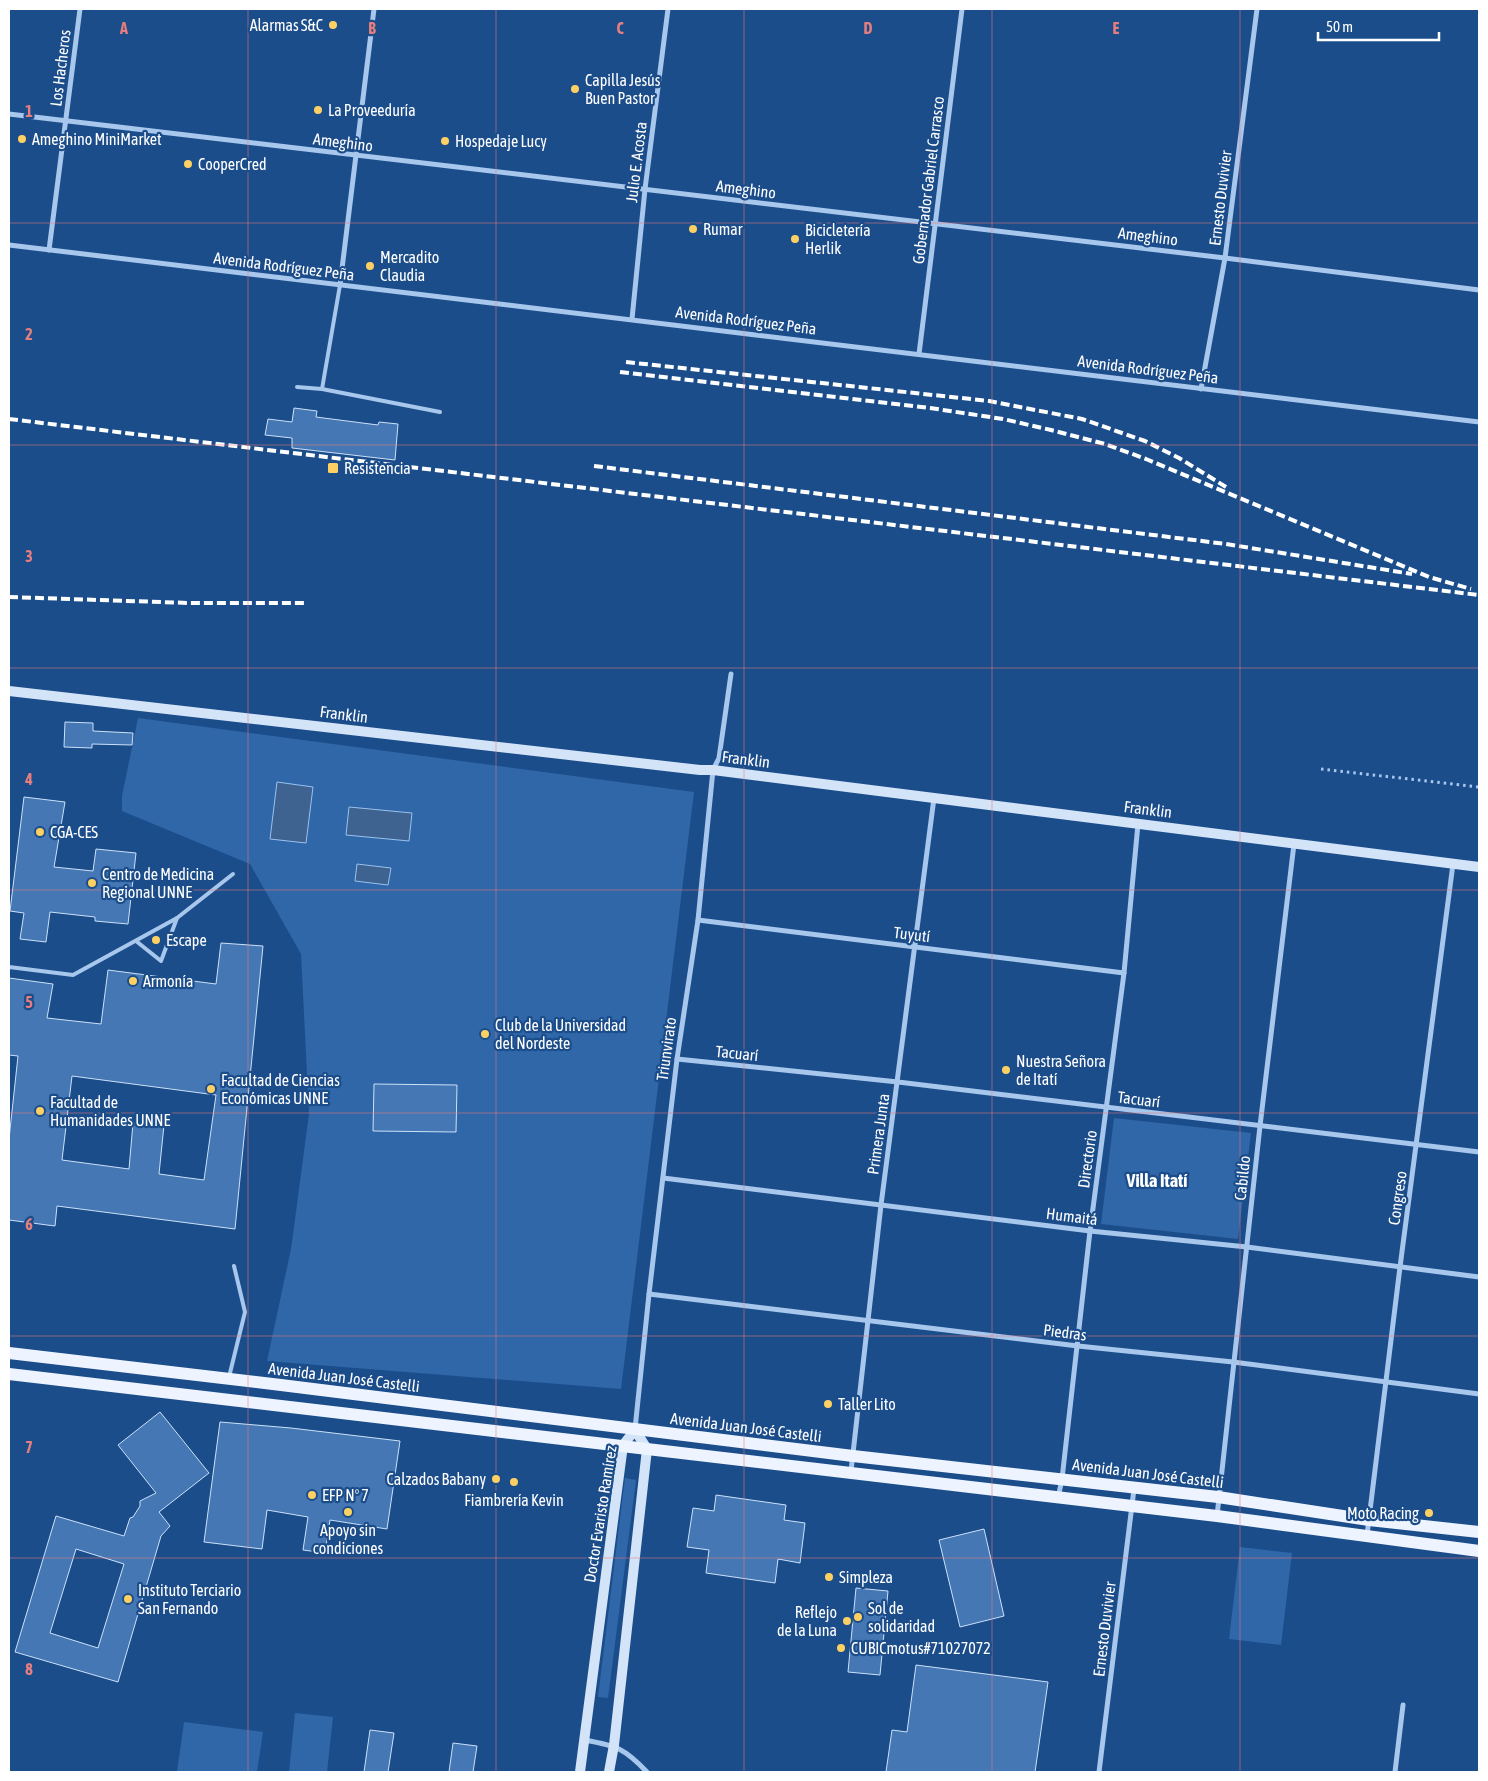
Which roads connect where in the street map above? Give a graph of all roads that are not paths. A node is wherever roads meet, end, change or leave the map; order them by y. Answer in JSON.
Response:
{"nodes":[{"id":1,"x":80,"y":9,"type":"edge"},
{"id":2,"x":374,"y":9,"type":"edge"},
{"id":3,"x":668,"y":9,"type":"edge"},
{"id":4,"x":962,"y":9,"type":"edge"},
{"id":5,"x":1257,"y":9,"type":"edge"},
{"id":6,"x":9,"y":114,"type":"edge"},
{"id":7,"x":66,"y":121,"type":"junction"},
{"id":8,"x":356,"y":156,"type":"junction"},
{"id":9,"x":645,"y":189,"type":"junction"},
{"id":10,"x":934,"y":224,"type":"junction"},
{"id":11,"x":9,"y":245,"type":"edge"},
{"id":12,"x":49,"y":250,"type":"junction"},
{"id":13,"x":1225,"y":258,"type":"junction"},
{"id":14,"x":340,"y":285,"type":"junction"},
{"id":15,"x":1479,"y":290,"type":"edge"},
{"id":16,"x":632,"y":319,"type":"junction"},
{"id":17,"x":920,"y":354,"type":"junction"},
{"id":18,"x":297,"y":386,"type":"dead end"},
{"id":19,"x":322,"y":389,"type":"junction"},
{"id":20,"x":1201,"y":389,"type":"junction"},
{"id":21,"x":440,"y":412,"type":"dead end"},
{"id":22,"x":1479,"y":422,"type":"edge"},
{"id":23,"x":732,"y":674,"type":"dead end"},
{"id":24,"x":9,"y":691,"type":"edge"},
{"id":25,"x":713,"y":770,"type":"junction"},
{"id":26,"x":934,"y":798,"type":"junction"},
{"id":27,"x":1138,"y":823,"type":"junction"},
{"id":28,"x":1294,"y":843,"type":"junction"},
{"id":29,"x":1453,"y":863,"type":"junction"},
{"id":30,"x":1479,"y":867,"type":"edge"},
{"id":31,"x":232,"y":874,"type":"dead end"},
{"id":32,"x":177,"y":918,"type":"junction"},
{"id":33,"x":698,"y":920,"type":"junction"},
{"id":34,"x":136,"y":941,"type":"junction"},
{"id":35,"x":915,"y":946,"type":"junction"},
{"id":36,"x":9,"y":967,"type":"edge"},
{"id":37,"x":1124,"y":973,"type":"junction"},
{"id":38,"x":677,"y":1059,"type":"junction"},
{"id":39,"x":898,"y":1082,"type":"junction"},
{"id":40,"x":1107,"y":1107,"type":"junction"},
{"id":41,"x":1260,"y":1126,"type":"junction"},
{"id":42,"x":1417,"y":1145,"type":"junction"},
{"id":43,"x":1479,"y":1152,"type":"edge"},
{"id":44,"x":663,"y":1178,"type":"junction"},
{"id":45,"x":881,"y":1205,"type":"junction"},
{"id":46,"x":1090,"y":1231,"type":"junction"},
{"id":47,"x":1247,"y":1247,"type":"junction"},
{"id":48,"x":234,"y":1266,"type":"dead end"},
{"id":49,"x":1400,"y":1267,"type":"junction"},
{"id":50,"x":1479,"y":1277,"type":"edge"},
{"id":51,"x":649,"y":1294,"type":"junction"},
{"id":52,"x":870,"y":1321,"type":"junction"},
{"id":53,"x":1078,"y":1346,"type":"junction"},
{"id":54,"x":9,"y":1353,"type":"edge"},
{"id":55,"x":1233,"y":1362,"type":"junction"},
{"id":56,"x":9,"y":1374,"type":"edge"},
{"id":57,"x":228,"y":1379,"type":"junction"},
{"id":58,"x":1387,"y":1382,"type":"junction"},
{"id":59,"x":1479,"y":1394,"type":"edge"},
{"id":60,"x":635,"y":1430,"type":"junction"},
{"id":61,"x":623,"y":1445,"type":"junction"},
{"id":62,"x":646,"y":1449,"type":"junction"},
{"id":63,"x":854,"y":1456,"type":"junction"},
{"id":64,"x":851,"y":1474,"type":"junction"},
{"id":65,"x":1062,"y":1479,"type":"junction"},
{"id":66,"x":1134,"y":1488,"type":"junction"},
{"id":67,"x":1058,"y":1498,"type":"junction"},
{"id":68,"x":1218,"y":1498,"type":"junction"},
{"id":69,"x":1131,"y":1507,"type":"junction"},
{"id":70,"x":1217,"y":1516,"type":"junction"},
{"id":71,"x":1369,"y":1520,"type":"junction"},
{"id":72,"x":1479,"y":1532,"type":"edge"},
{"id":73,"x":1367,"y":1535,"type":"junction"},
{"id":74,"x":1479,"y":1550,"type":"edge"},
{"id":75,"x":1403,"y":1705,"type":"dead end"},
{"id":76,"x":585,"y":1740,"type":"junction"},
{"id":77,"x":614,"y":1745,"type":"junction"},
{"id":78,"x":580,"y":1772,"type":"edge"},
{"id":79,"x":609,"y":1772,"type":"edge"},
{"id":80,"x":647,"y":1772,"type":"edge"},
{"id":81,"x":1099,"y":1772,"type":"edge"},
{"id":82,"x":1396,"y":1772,"type":"edge"}],
"edges":[{"from":1,"to":7,"type":"street","name":"Los Hacheros"},
{"from":2,"to":8,"type":"street"},
{"from":3,"to":9,"type":"street","name":"Julio E. Acosta"},
{"from":4,"to":10,"type":"street","name":"Gobernador Gabriel Carrasco"},
{"from":5,"to":13,"type":"street","name":"Ernesto Duvivier"},
{"from":6,"to":7,"type":"street","name":"Ameghino"},
{"from":7,"to":8,"type":"street","name":"Ameghino"},
{"from":7,"to":12,"type":"street","name":"Los Hacheros"},
{"from":8,"to":9,"type":"street","name":"Ameghino"},
{"from":8,"to":14,"type":"street"},
{"from":9,"to":10,"type":"street","name":"Ameghino"},
{"from":9,"to":16,"type":"street","name":"Julio E. Acosta"},
{"from":10,"to":13,"type":"street","name":"Ameghino"},
{"from":10,"to":17,"type":"street","name":"Gobernador Gabriel Carrasco"},
{"from":11,"to":12,"type":"street","name":"Avenida Rodríguez Peña"},
{"from":12,"to":14,"type":"street","name":"Avenida Rodríguez Peña"},
{"from":13,"to":15,"type":"street","name":"Ameghino"},
{"from":13,"to":20,"type":"street","name":"Ernesto Duvivier"},
{"from":14,"to":16,"type":"street","name":"Avenida Rodríguez Peña"},
{"from":14,"to":19,"type":"lane"},
{"from":16,"to":17,"type":"street","name":"Avenida Rodríguez Peña"},
{"from":17,"to":20,"type":"street","name":"Avenida Rodríguez Peña"},
{"from":18,"to":19,"type":"lane"},
{"from":19,"to":21,"type":"lane"},
{"from":20,"to":22,"type":"street","name":"Avenida Rodríguez Peña"},
{"from":23,"to":25,"type":"street","name":"Triunvirato"},
{"from":24,"to":25,"type":"street","name":"Franklin"},
{"from":25,"to":26,"type":"street","name":"Franklin"},
{"from":25,"to":33,"type":"street","name":"Triunvirato"},
{"from":26,"to":27,"type":"street","name":"Franklin"},
{"from":26,"to":35,"type":"street","name":"Primera Junta"},
{"from":27,"to":28,"type":"street","name":"Franklin"},
{"from":27,"to":37,"type":"street","name":"Directorio"},
{"from":28,"to":29,"type":"street","name":"Franklin"},
{"from":28,"to":41,"type":"street","name":"Cabildo"},
{"from":29,"to":30,"type":"street","name":"Franklin"},
{"from":29,"to":42,"type":"street","name":"Congreso"},
{"from":31,"to":32,"type":"lane"},
{"from":32,"to":34,"type":"lane"},
{"from":32,"to":34,"type":"lane"},
{"from":33,"to":35,"type":"street","name":"Tuyutí"},
{"from":33,"to":38,"type":"street","name":"Triunvirato"},
{"from":34,"to":36,"type":"lane"},
{"from":35,"to":37,"type":"street","name":"Tuyutí"},
{"from":35,"to":39,"type":"street","name":"Primera Junta"},
{"from":37,"to":40,"type":"street","name":"Directorio"},
{"from":38,"to":39,"type":"street","name":"Tacuarí"},
{"from":38,"to":44,"type":"street","name":"Triunvirato"},
{"from":39,"to":40,"type":"street","name":"Tacuarí"},
{"from":39,"to":45,"type":"street","name":"Primera Junta"},
{"from":40,"to":41,"type":"street","name":"Tacuarí"},
{"from":40,"to":46,"type":"street","name":"Directorio"},
{"from":41,"to":42,"type":"street","name":"Tacuarí"},
{"from":41,"to":47,"type":"street","name":"Cabildo"},
{"from":42,"to":43,"type":"street","name":"Tacuarí"},
{"from":42,"to":49,"type":"street","name":"Congreso"},
{"from":44,"to":45,"type":"street","name":"Humaitá"},
{"from":44,"to":51,"type":"street","name":"Triunvirato"},
{"from":45,"to":46,"type":"street","name":"Humaitá"},
{"from":45,"to":52,"type":"street","name":"Primera Junta"},
{"from":46,"to":47,"type":"street","name":"Humaitá"},
{"from":46,"to":53,"type":"street","name":"Directorio"},
{"from":47,"to":49,"type":"street","name":"Humaitá"},
{"from":47,"to":55,"type":"street","name":"Cabildo"},
{"from":48,"to":57,"type":"lane"},
{"from":49,"to":50,"type":"street","name":"Humaitá"},
{"from":49,"to":58,"type":"street","name":"Congreso"},
{"from":51,"to":52,"type":"street","name":"Piedras"},
{"from":51,"to":60,"type":"street","name":"Triunvirato"},
{"from":52,"to":53,"type":"street","name":"Piedras"},
{"from":52,"to":63,"type":"street","name":"Primera Junta"},
{"from":53,"to":55,"type":"street","name":"Piedras"},
{"from":53,"to":65,"type":"street","name":"Directorio"},
{"from":54,"to":57,"type":"main road","name":"Avenida Juan José Castelli"},
{"from":55,"to":58,"type":"street","name":"Piedras"},
{"from":55,"to":68,"type":"street","name":"Cabildo"},
{"from":56,"to":61,"type":"main road","name":"Avenida Juan José Castelli"},
{"from":57,"to":60,"type":"main road","name":"Avenida Juan José Castelli"},
{"from":58,"to":59,"type":"street","name":"Piedras"},
{"from":58,"to":71,"type":"street","name":"Congreso"},
{"from":60,"to":61,"type":"street","name":"Doctor Evaristo Ramírez"},
{"from":60,"to":62,"type":"street","name":"Doctor Evaristo Ramírez"},
{"from":60,"to":63,"type":"main road","name":"Avenida Juan José Castelli"},
{"from":61,"to":62,"type":"main road","name":"Avenida Juan José Castelli"},
{"from":61,"to":76,"type":"street","name":"Doctor Evaristo Ramírez"},
{"from":62,"to":64,"type":"main road","name":"Avenida Juan José Castelli"},
{"from":62,"to":77,"type":"street"},
{"from":63,"to":64,"type":"street","name":"Primera Junta"},
{"from":63,"to":65,"type":"main road","name":"Avenida Juan José Castelli"},
{"from":64,"to":67,"type":"main road","name":"Avenida Juan José Castelli"},
{"from":65,"to":66,"type":"main road","name":"Avenida Juan José Castelli"},
{"from":65,"to":67,"type":"street","name":"Directorio"},
{"from":66,"to":68,"type":"main road","name":"Avenida Juan José Castelli"},
{"from":66,"to":69,"type":"street","name":"Ernesto Duvivier"},
{"from":67,"to":69,"type":"main road","name":"Avenida Juan José Castelli"},
{"from":68,"to":70,"type":"street","name":"Cabildo"},
{"from":68,"to":71,"type":"main road","name":"Avenida Juan José Castelli"},
{"from":69,"to":70,"type":"main road","name":"Avenida Juan José Castelli"},
{"from":69,"to":81,"type":"street","name":"Ernesto Duvivier"},
{"from":70,"to":73,"type":"main road","name":"Avenida Juan José Castelli"},
{"from":71,"to":72,"type":"main road","name":"Avenida Juan José Castelli"},
{"from":71,"to":73,"type":"street","name":"Congreso"},
{"from":73,"to":74,"type":"main road","name":"Avenida Juan José Castelli"},
{"from":75,"to":82,"type":"street"},
{"from":76,"to":77,"type":"street"},
{"from":76,"to":78,"type":"street","name":"Doctor Evaristo Ramírez"},
{"from":77,"to":79,"type":"street"},
{"from":77,"to":80,"type":"street"}]}
